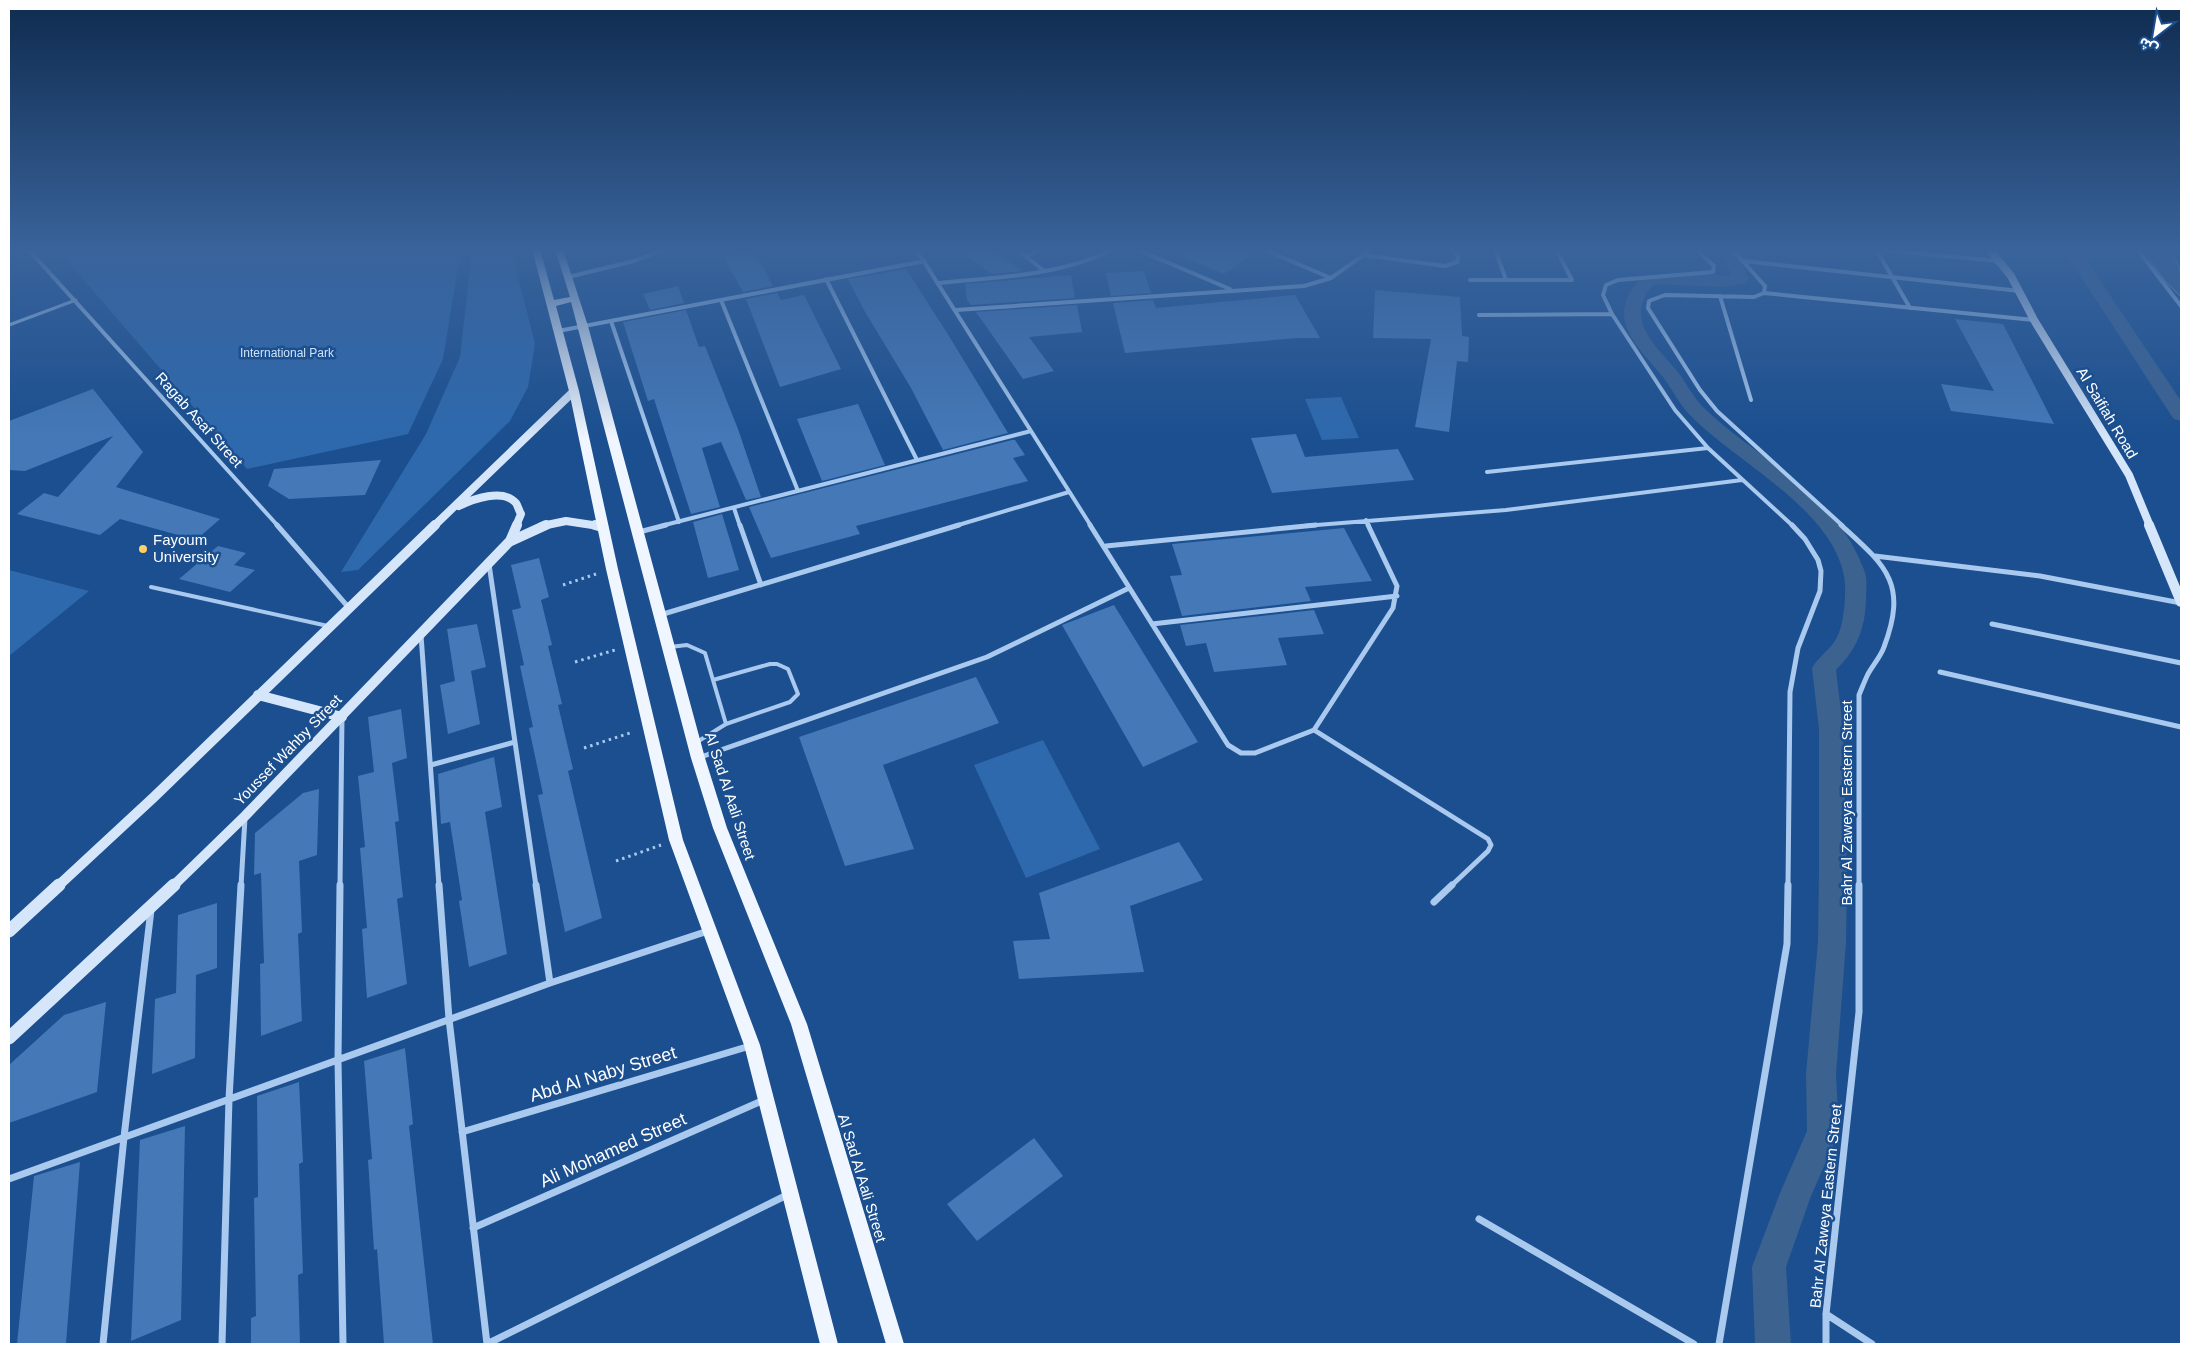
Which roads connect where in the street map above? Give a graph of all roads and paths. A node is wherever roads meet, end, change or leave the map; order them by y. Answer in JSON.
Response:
{"nodes":[{"id":1,"x":43,"y":312,"type":"edge"},
{"id":2,"x":87,"y":312,"type":"edge"},
{"id":3,"x":552,"y":312,"type":"edge"},
{"id":4,"x":579,"y":312,"type":"edge"},
{"id":5,"x":657,"y":312,"type":"edge"},
{"id":6,"x":726,"y":312,"type":"edge"},
{"id":7,"x":842,"y":312,"type":"edge"},
{"id":8,"x":957,"y":312,"type":"edge"},
{"id":9,"x":1651,"y":312,"type":"edge"},
{"id":10,"x":1725,"y":312,"type":"edge"},
{"id":11,"x":1953,"y":312,"type":"edge"},
{"id":12,"x":2030,"y":312,"type":"edge"},
{"id":13,"x":1612,"y":314,"type":"joint"},
{"id":14,"x":1479,"y":315,"type":"dead end"},
{"id":15,"x":2034,"y":320,"type":"junction"},
{"id":16,"x":611,"y":321,"type":"junction"},
{"id":17,"x":9,"y":325,"type":"edge"},
{"id":18,"x":583,"y":326,"type":"junction"},
{"id":19,"x":557,"y":331,"type":"junction"},
{"id":20,"x":574,"y":391,"type":"junction"},
{"id":21,"x":1751,"y":400,"type":"dead end"},
{"id":22,"x":1031,"y":430,"type":"junction"},
{"id":23,"x":1708,"y":448,"type":"junction"},
{"id":24,"x":917,"y":460,"type":"junction"},
{"id":25,"x":1487,"y":472,"type":"dead end"},
{"id":26,"x":1742,"y":480,"type":"junction"},
{"id":27,"x":798,"y":491,"type":"junction"},
{"id":28,"x":1069,"y":492,"type":"junction"},
{"id":29,"x":734,"y":508,"type":"junction"},
{"id":30,"x":444,"y":515,"type":"junction"},
{"id":31,"x":1366,"y":520,"type":"junction"},
{"id":32,"x":679,"y":522,"type":"junction"},
{"id":33,"x":602,"y":527,"type":"junction"},
{"id":34,"x":639,"y":532,"type":"junction"},
{"id":35,"x":509,"y":542,"type":"junction"},
{"id":36,"x":1106,"y":546,"type":"junction"},
{"id":37,"x":1875,"y":556,"type":"junction"},
{"id":38,"x":488,"y":564,"type":"junction"},
{"id":39,"x":612,"y":569,"type":"junction"},
{"id":40,"x":563,"y":585,"type":"dead end"},
{"id":41,"x":761,"y":585,"type":"junction"},
{"id":42,"x":151,"y":587,"type":"dead end"},
{"id":43,"x":1129,"y":588,"type":"junction"},
{"id":44,"x":1397,"y":596,"type":"junction"},
{"id":45,"x":2181,"y":603,"type":"edge"},
{"id":46,"x":349,"y":608,"type":"junction"},
{"id":47,"x":660,"y":615,"type":"junction"},
{"id":48,"x":1152,"y":624,"type":"junction"},
{"id":49,"x":1992,"y":624,"type":"dead end"},
{"id":50,"x":330,"y":626,"type":"junction"},
{"id":51,"x":421,"y":635,"type":"junction"},
{"id":52,"x":629,"y":646,"type":"junction"},
{"id":53,"x":668,"y":647,"type":"junction"},
{"id":54,"x":575,"y":662,"type":"dead end"},
{"id":55,"x":2181,"y":662,"type":"edge"},
{"id":56,"x":1940,"y":672,"type":"dead end"},
{"id":57,"x":714,"y":680,"type":"junction"},
{"id":58,"x":258,"y":695,"type":"junction"},
{"id":59,"x":342,"y":717,"type":"junction"},
{"id":60,"x":726,"y":724,"type":"junction"},
{"id":61,"x":2181,"y":727,"type":"edge"},
{"id":62,"x":648,"y":728,"type":"junction"},
{"id":63,"x":1314,"y":730,"type":"junction"},
{"id":64,"x":515,"y":742,"type":"junction"},
{"id":65,"x":695,"y":744,"type":"junction"},
{"id":66,"x":584,"y":748,"type":"dead end"},
{"id":67,"x":698,"y":758,"type":"junction"},
{"id":68,"x":430,"y":765,"type":"junction"},
{"id":69,"x":245,"y":816,"type":"junction"},
{"id":70,"x":676,"y":840,"type":"junction"},
{"id":71,"x":616,"y":861,"type":"dead end"},
{"id":72,"x":1434,"y":902,"type":"dead end"},
{"id":73,"x":152,"y":906,"type":"junction"},
{"id":74,"x":9,"y":930,"type":"edge"},
{"id":75,"x":710,"y":930,"type":"junction"},
{"id":76,"x":550,"y":983,"type":"junction"},
{"id":77,"x":449,"y":1019,"type":"junction"},
{"id":78,"x":9,"y":1038,"type":"edge"},
{"id":79,"x":752,"y":1045,"type":"junction"},
{"id":80,"x":338,"y":1060,"type":"junction"},
{"id":81,"x":229,"y":1099,"type":"junction"},
{"id":82,"x":766,"y":1100,"type":"junction"},
{"id":83,"x":462,"y":1132,"type":"junction"},
{"id":84,"x":124,"y":1137,"type":"junction"},
{"id":85,"x":9,"y":1179,"type":"edge"},
{"id":86,"x":789,"y":1194,"type":"junction"},
{"id":87,"x":1479,"y":1219,"type":"dead end"},
{"id":88,"x":473,"y":1228,"type":"junction"},
{"id":89,"x":1826,"y":1314,"type":"junction"},
{"id":90,"x":103,"y":1344,"type":"edge"},
{"id":91,"x":222,"y":1344,"type":"edge"},
{"id":92,"x":343,"y":1344,"type":"edge"},
{"id":93,"x":487,"y":1344,"type":"edge"},
{"id":94,"x":829,"y":1344,"type":"edge"},
{"id":95,"x":895,"y":1344,"type":"edge"},
{"id":96,"x":1694,"y":1344,"type":"edge"},
{"id":97,"x":1719,"y":1344,"type":"edge"},
{"id":98,"x":1826,"y":1344,"type":"edge"},
{"id":99,"x":1872,"y":1344,"type":"edge"}],
"edges":[{"from":1,"to":17,"type":"lane"},
{"from":2,"to":46,"type":"street","name":"Ragab Asaf Street"},
{"from":3,"to":19,"type":"main road"},
{"from":4,"to":18,"type":"main road","name":"Al Sad Al Aali Street"},
{"from":5,"to":16,"type":"street"},
{"from":6,"to":27,"type":"street"},
{"from":7,"to":24,"type":"street"},
{"from":8,"to":22,"type":"street"},
{"from":9,"to":37,"type":"street","name":"Bahr Al Zaweya Eastern Street"},
{"from":10,"to":21,"type":"street"},
{"from":11,"to":15,"type":"street","name":"Bahr Al Zaweya Eastern Street"},
{"from":12,"to":15,"type":"main road","name":"Al Saifiah Road"},
{"from":13,"to":14,"type":"street"},
{"from":13,"to":23,"type":"street"},
{"from":15,"to":45,"type":"main road","name":"Al Saifiah Road"},
{"from":16,"to":18,"type":"street"},
{"from":16,"to":32,"type":"street"},
{"from":18,"to":19,"type":"street"},
{"from":18,"to":34,"type":"main road","name":"Al Sad Al Aali Street"},
{"from":19,"to":20,"type":"main road"},
{"from":20,"to":30,"type":"main road"},
{"from":20,"to":33,"type":"main road"},
{"from":22,"to":24,"type":"street"},
{"from":22,"to":28,"type":"street"},
{"from":23,"to":25,"type":"street"},
{"from":23,"to":26,"type":"street"},
{"from":24,"to":27,"type":"street"},
{"from":26,"to":31,"type":"street"},
{"from":26,"to":97,"type":"street"},
{"from":27,"to":29,"type":"street"},
{"from":28,"to":36,"type":"street"},
{"from":28,"to":41,"type":"street"},
{"from":29,"to":32,"type":"street"},
{"from":29,"to":41,"type":"street"},
{"from":30,"to":35,"type":"main road"},
{"from":30,"to":46,"type":"main road"},
{"from":31,"to":36,"type":"street"},
{"from":31,"to":44,"type":"street"},
{"from":32,"to":34,"type":"street"},
{"from":33,"to":35,"type":"main road","name":"Youssef Wahby Street"},
{"from":33,"to":39,"type":"main road"},
{"from":34,"to":47,"type":"main road","name":"Al Sad Al Aali Street"},
{"from":35,"to":38,"type":"main road","name":"Youssef Wahby Street"},
{"from":36,"to":43,"type":"street"},
{"from":37,"to":45,"type":"street"},
{"from":37,"to":89,"type":"street","name":"Bahr Al Zaweya Eastern Street"},
{"from":38,"to":51,"type":"main road","name":"Youssef Wahby Street"},
{"from":38,"to":64,"type":"street"},
{"from":39,"to":40,"type":"path"},
{"from":39,"to":52,"type":"main road"},
{"from":41,"to":47,"type":"street"},
{"from":42,"to":50,"type":"lane"},
{"from":43,"to":48,"type":"street"},
{"from":43,"to":67,"type":"street"},
{"from":44,"to":48,"type":"street"},
{"from":44,"to":63,"type":"street"},
{"from":46,"to":50,"type":"main road"},
{"from":47,"to":53,"type":"main road","name":"Al Sad Al Aali Street"},
{"from":48,"to":63,"type":"street"},
{"from":49,"to":55,"type":"street"},
{"from":50,"to":58,"type":"main road"},
{"from":51,"to":59,"type":"main road","name":"Youssef Wahby Street"},
{"from":51,"to":68,"type":"street"},
{"from":52,"to":54,"type":"path"},
{"from":52,"to":62,"type":"main road"},
{"from":53,"to":57,"type":"lane"},
{"from":53,"to":65,"type":"main road","name":"Al Sad Al Aali Street"},
{"from":56,"to":61,"type":"street"},
{"from":57,"to":60,"type":"lane"},
{"from":57,"to":60,"type":"lane"},
{"from":58,"to":59,"type":"main road"},
{"from":58,"to":74,"type":"main road"},
{"from":59,"to":69,"type":"main road","name":"Youssef Wahby Street"},
{"from":59,"to":80,"type":"street"},
{"from":60,"to":65,"type":"lane"},
{"from":62,"to":66,"type":"path"},
{"from":62,"to":70,"type":"main road"},
{"from":63,"to":72,"type":"street"},
{"from":64,"to":68,"type":"street"},
{"from":64,"to":76,"type":"street"},
{"from":65,"to":67,"type":"main road","name":"Al Sad Al Aali Street"},
{"from":67,"to":95,"type":"main road","name":"Al Sad Al Aali Street"},
{"from":68,"to":77,"type":"street"},
{"from":69,"to":73,"type":"main road","name":"Youssef Wahby Street"},
{"from":69,"to":81,"type":"street"},
{"from":70,"to":71,"type":"path"},
{"from":70,"to":75,"type":"main road"},
{"from":73,"to":78,"type":"main road","name":"Youssef Wahby Street"},
{"from":73,"to":84,"type":"street"},
{"from":75,"to":76,"type":"street"},
{"from":75,"to":79,"type":"main road"},
{"from":76,"to":77,"type":"street"},
{"from":77,"to":80,"type":"street"},
{"from":77,"to":83,"type":"street"},
{"from":79,"to":82,"type":"main road"},
{"from":79,"to":83,"type":"street","name":"Abd Al Naby Street"},
{"from":80,"to":81,"type":"street"},
{"from":80,"to":92,"type":"street"},
{"from":81,"to":84,"type":"street"},
{"from":81,"to":91,"type":"street"},
{"from":82,"to":86,"type":"main road"},
{"from":82,"to":88,"type":"street","name":"Ali Mohamed Street"},
{"from":83,"to":88,"type":"street"},
{"from":84,"to":85,"type":"street"},
{"from":84,"to":90,"type":"street"},
{"from":86,"to":93,"type":"street"},
{"from":86,"to":94,"type":"main road"},
{"from":87,"to":96,"type":"street"},
{"from":88,"to":93,"type":"street"},
{"from":89,"to":98,"type":"street","name":"Bahr Al Zaweya Eastern Street"},
{"from":89,"to":99,"type":"street"}]}
